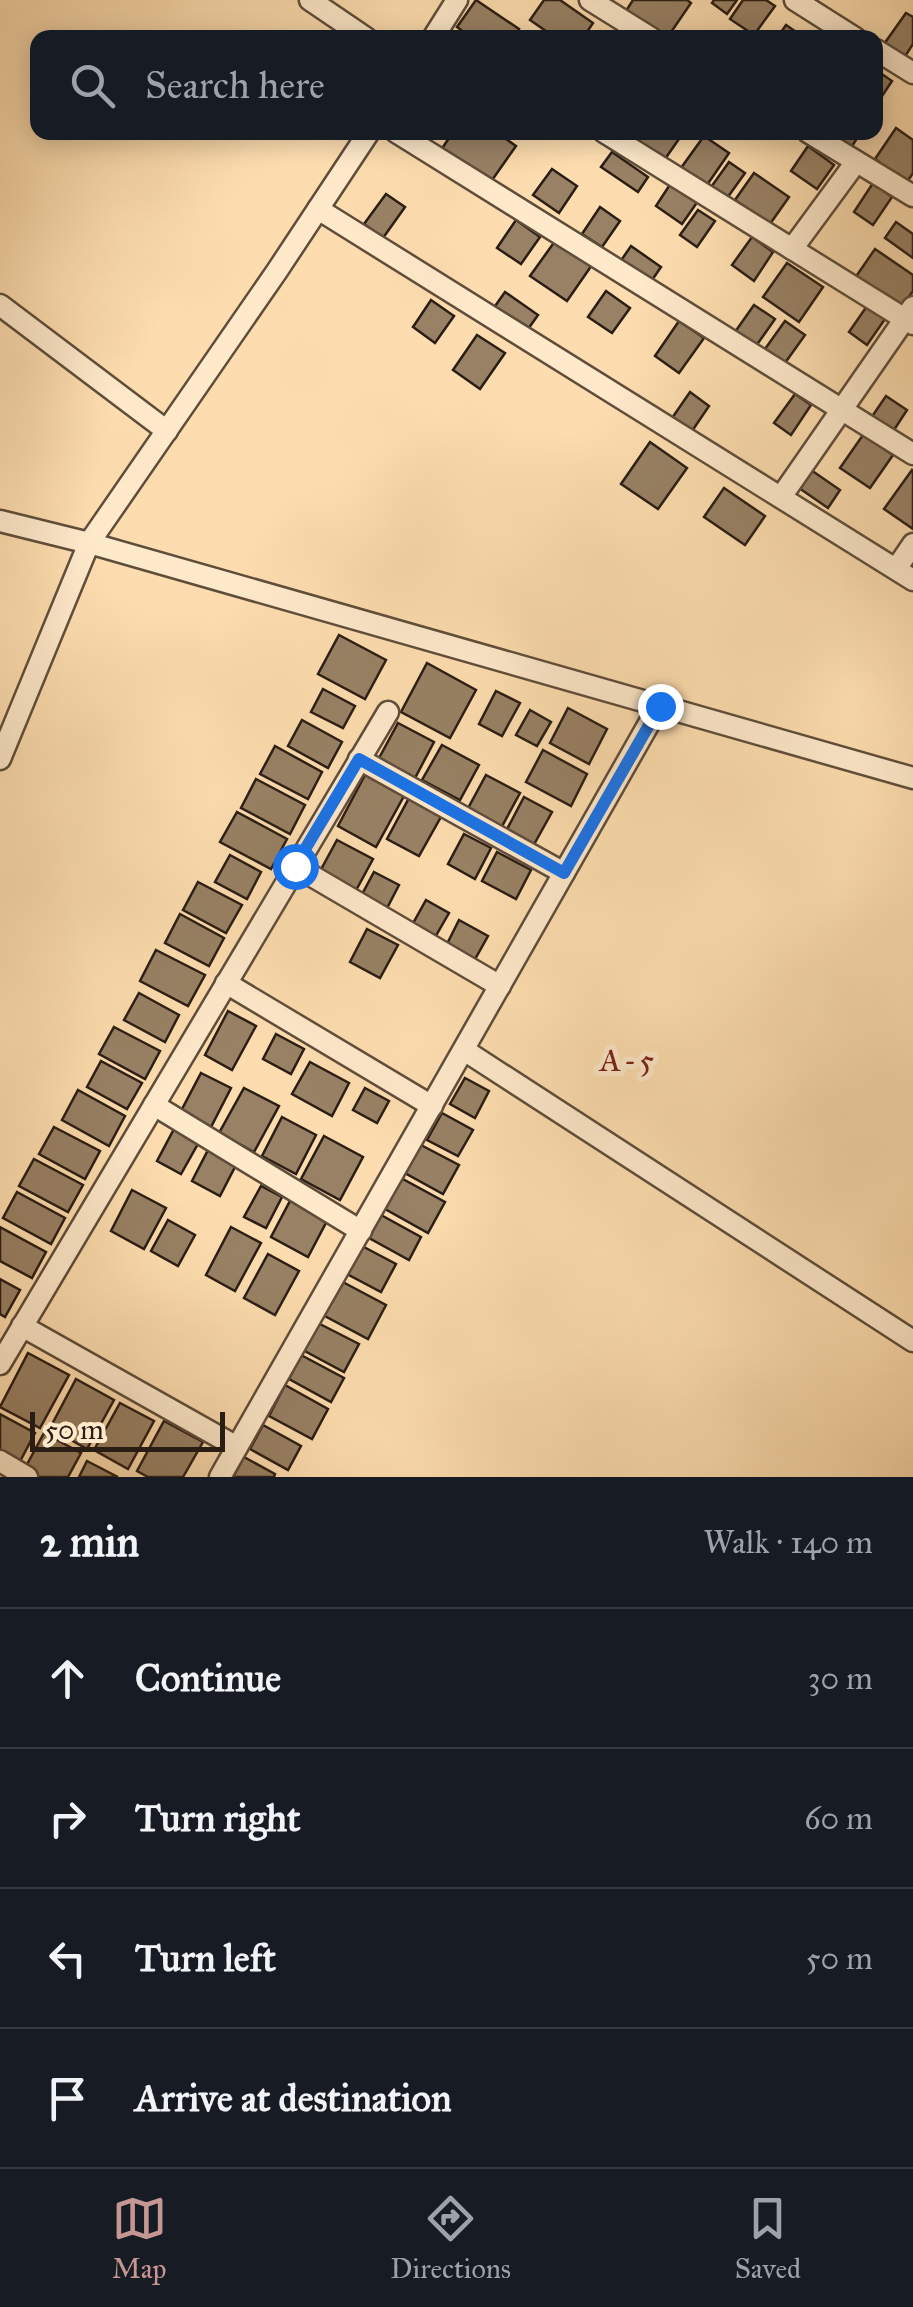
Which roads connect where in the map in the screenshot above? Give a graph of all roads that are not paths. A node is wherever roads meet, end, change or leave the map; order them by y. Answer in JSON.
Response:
{"nodes":[{"id":1,"x":310,"y":0,"type":"edge"},
{"id":2,"x":458,"y":0,"type":"edge"},
{"id":3,"x":590,"y":0,"type":"edge"},
{"id":4,"x":795,"y":0,"type":"edge"},
{"id":5,"x":354,"y":30,"type":"edge"},
{"id":6,"x":443,"y":30,"type":"edge"},
{"id":7,"x":639,"y":30,"type":"edge"},
{"id":8,"x":843,"y":30,"type":"edge"},
{"id":9,"x":883,"y":54,"type":"edge"},
{"id":10,"x":913,"y":73,"type":"edge"},
{"id":11,"x":364,"y":140,"type":"edge"},
{"id":12,"x":409,"y":140,"type":"edge"},
{"id":13,"x":617,"y":140,"type":"edge"},
{"id":14,"x":821,"y":140,"type":"edge"},
{"id":15,"x":856,"y":162,"type":"junction"},
{"id":16,"x":913,"y":196,"type":"edge"},
{"id":17,"x":318,"y":209,"type":"junction"},
{"id":18,"x":792,"y":249,"type":"junction"},
{"id":19,"x":0,"y":305,"type":"edge"},
{"id":20,"x":910,"y":316,"type":"edge"},
{"id":21,"x":842,"y":410,"type":"junction"},
{"id":22,"x":167,"y":431,"type":"junction"},
{"id":23,"x":913,"y":454,"type":"edge"},
{"id":24,"x":782,"y":497,"type":"junction"},
{"id":25,"x":0,"y":521,"type":"edge"},
{"id":26,"x":90,"y":542,"type":"junction"},
{"id":27,"x":913,"y":544,"type":"edge"},
{"id":28,"x":904,"y":574,"type":"edge"},
{"id":29,"x":660,"y":706,"type":"junction"},
{"id":30,"x":388,"y":712,"type":"dead end"},
{"id":31,"x":0,"y":759,"type":"edge"},
{"id":32,"x":359,"y":759,"type":"junction"},
{"id":33,"x":913,"y":778,"type":"edge"},
{"id":34,"x":295,"y":866,"type":"junction"},
{"id":35,"x":564,"y":873,"type":"junction"},
{"id":36,"x":226,"y":984,"type":"junction"},
{"id":37,"x":500,"y":986,"type":"junction"},
{"id":38,"x":464,"y":1050,"type":"junction"},
{"id":39,"x":154,"y":1105,"type":"junction"},
{"id":40,"x":432,"y":1106,"type":"junction"},
{"id":41,"x":361,"y":1231,"type":"junction"},
{"id":42,"x":22,"y":1326,"type":"junction"},
{"id":43,"x":913,"y":1341,"type":"edge"},
{"id":44,"x":0,"y":1364,"type":"edge"},
{"id":45,"x":237,"y":1447,"type":"junction"},
{"id":46,"x":0,"y":1462,"type":"edge"},
{"id":47,"x":27,"y":1477,"type":"edge"},
{"id":48,"x":220,"y":1477,"type":"edge"}],
"edges":[{"from":1,"to":5,"type":"street"},
{"from":2,"to":6,"type":"street"},
{"from":3,"to":7,"type":"street"},
{"from":4,"to":8,"type":"street"},
{"from":9,"to":10,"type":"street"},
{"from":11,"to":17,"type":"street"},
{"from":12,"to":21,"type":"street"},
{"from":13,"to":18,"type":"street"},
{"from":14,"to":15,"type":"street"},
{"from":15,"to":16,"type":"street"},
{"from":15,"to":18,"type":"street"},
{"from":17,"to":22,"type":"street"},
{"from":17,"to":24,"type":"street"},
{"from":18,"to":20,"type":"street"},
{"from":19,"to":22,"type":"street"},
{"from":20,"to":21,"type":"street"},
{"from":21,"to":23,"type":"street"},
{"from":21,"to":24,"type":"street"},
{"from":22,"to":26,"type":"street"},
{"from":24,"to":28,"type":"street"},
{"from":25,"to":26,"type":"street"},
{"from":26,"to":29,"type":"street"},
{"from":26,"to":31,"type":"street"},
{"from":27,"to":28,"type":"street"},
{"from":29,"to":33,"type":"street"},
{"from":29,"to":35,"type":"street"},
{"from":30,"to":32,"type":"street"},
{"from":32,"to":34,"type":"street"},
{"from":32,"to":35,"type":"street"},
{"from":34,"to":36,"type":"street"},
{"from":34,"to":37,"type":"street"},
{"from":35,"to":37,"type":"street"},
{"from":36,"to":39,"type":"street"},
{"from":36,"to":40,"type":"street"},
{"from":37,"to":38,"type":"street"},
{"from":38,"to":40,"type":"street"},
{"from":38,"to":43,"type":"street"},
{"from":39,"to":41,"type":"street"},
{"from":39,"to":42,"type":"street"},
{"from":40,"to":41,"type":"street"},
{"from":41,"to":45,"type":"street"},
{"from":42,"to":44,"type":"street"},
{"from":42,"to":45,"type":"street"},
{"from":45,"to":48,"type":"street"},
{"from":46,"to":47,"type":"street"}]}
